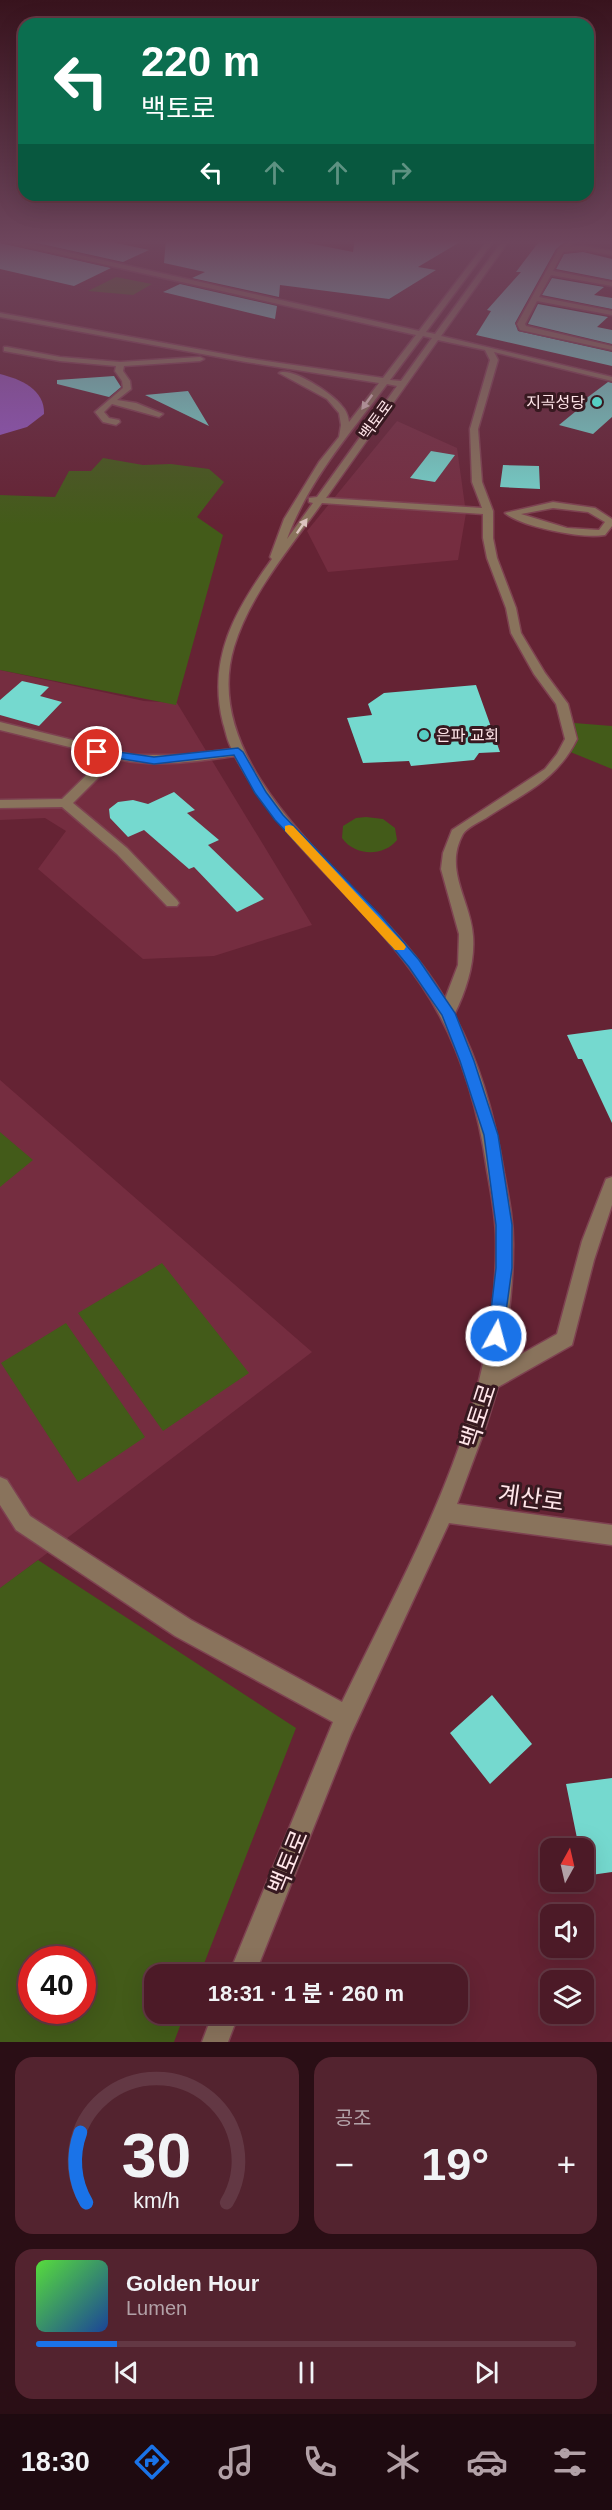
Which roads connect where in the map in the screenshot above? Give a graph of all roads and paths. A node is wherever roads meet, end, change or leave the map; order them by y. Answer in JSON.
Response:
{"nodes":[{"id":1,"x":105,"y":334,"type":"edge"},
{"id":2,"x":418,"y":334,"type":"edge"},
{"id":3,"x":440,"y":334,"type":"edge"},
{"id":4,"x":552,"y":334,"type":"edge"},
{"id":5,"x":421,"y":335,"type":"junction"},
{"id":6,"x":437,"y":338,"type":"junction"},
{"id":7,"x":612,"y":348,"type":"edge"},
{"id":8,"x":7,"y":349,"type":"dead end"},
{"id":9,"x":489,"y":349,"type":"junction"},
{"id":10,"x":246,"y":360,"type":"junction"},
{"id":11,"x":120,"y":364,"type":"junction"},
{"id":12,"x":612,"y":380,"type":"edge"},
{"id":13,"x":383,"y":381,"type":"junction"},
{"id":14,"x":403,"y":384,"type":"junction"},
{"id":15,"x":110,"y":401,"type":"junction"},
{"id":16,"x":159,"y":414,"type":"dead end"},
{"id":17,"x":116,"y":422,"type":"dead end"},
{"id":18,"x":342,"y":438,"type":"junction"},
{"id":19,"x":301,"y":498,"type":"junction"},
{"id":20,"x":319,"y":501,"type":"junction"},
{"id":21,"x":488,"y":511,"type":"junction"},
{"id":22,"x":510,"y":513,"type":"joint"},
{"id":23,"x":267,"y":573,"type":"junction"},
{"id":24,"x":0,"y":726,"type":"edge"},
{"id":25,"x":238,"y":752,"type":"junction"},
{"id":26,"x":113,"y":756,"type":"junction"},
{"id":27,"x":65,"y":803,"type":"junction"},
{"id":28,"x":0,"y":804,"type":"edge"},
{"id":29,"x":172,"y":903,"type":"dead end"},
{"id":30,"x":448,"y":1013,"type":"junction"},
{"id":31,"x":612,"y":1184,"type":"edge"},
{"id":32,"x":490,"y":1382,"type":"junction"},
{"id":33,"x":0,"y":1487,"type":"edge"},
{"id":34,"x":442,"y":1512,"type":"junction"},
{"id":35,"x":612,"y":1535,"type":"edge"},
{"id":36,"x":347,"y":1717,"type":"junction"},
{"id":37,"x":246,"y":1964,"type":"edge"},
{"id":38,"x":221,"y":2024,"type":"edge"},
{"id":39,"x":214,"y":2042,"type":"edge"}],
"edges":[{"from":1,"to":10,"type":"street"},
{"from":2,"to":5,"type":"street"},
{"from":3,"to":6,"type":"street","name":"백토로"},
{"from":4,"to":7,"type":"street"},
{"from":5,"to":6,"type":"street"},
{"from":5,"to":13,"type":"street","name":"백토로"},
{"from":6,"to":9,"type":"street"},
{"from":6,"to":14,"type":"street","name":"백토로"},
{"from":8,"to":11,"type":"street"},
{"from":9,"to":12,"type":"street"},
{"from":9,"to":21,"type":"street"},
{"from":10,"to":11,"type":"street"},
{"from":10,"to":13,"type":"street"},
{"from":10,"to":18,"type":"street"},
{"from":11,"to":15,"type":"street"},
{"from":13,"to":14,"type":"street"},
{"from":13,"to":18,"type":"street","name":"백토로","one_way":true},
{"from":14,"to":20,"type":"street","name":"백토로"},
{"from":15,"to":16,"type":"street"},
{"from":15,"to":17,"type":"street"},
{"from":18,"to":19,"type":"street","name":"백토로"},
{"from":19,"to":20,"type":"street"},
{"from":19,"to":23,"type":"street","name":"백토로"},
{"from":20,"to":21,"type":"street"},
{"from":23,"to":20,"type":"street","name":"백토로","one_way":true},
{"from":21,"to":30,"type":"street"},
{"from":22,"to":22,"type":"street"},
{"from":23,"to":25,"type":"street","name":"백토로"},
{"from":24,"to":26,"type":"street"},
{"from":25,"to":26,"type":"street"},
{"from":25,"to":30,"type":"street","name":"백토로"},
{"from":26,"to":27,"type":"street"},
{"from":27,"to":28,"type":"street"},
{"from":27,"to":29,"type":"street"},
{"from":30,"to":32,"type":"street","name":"백토로"},
{"from":31,"to":32,"type":"street"},
{"from":32,"to":34,"type":"street","name":"백토로"},
{"from":33,"to":36,"type":"street"},
{"from":34,"to":35,"type":"street","name":"계산로"},
{"from":34,"to":36,"type":"street","name":"백토로"},
{"from":36,"to":37,"type":"street","name":"백토로"},
{"from":38,"to":39,"type":"street"}]}
